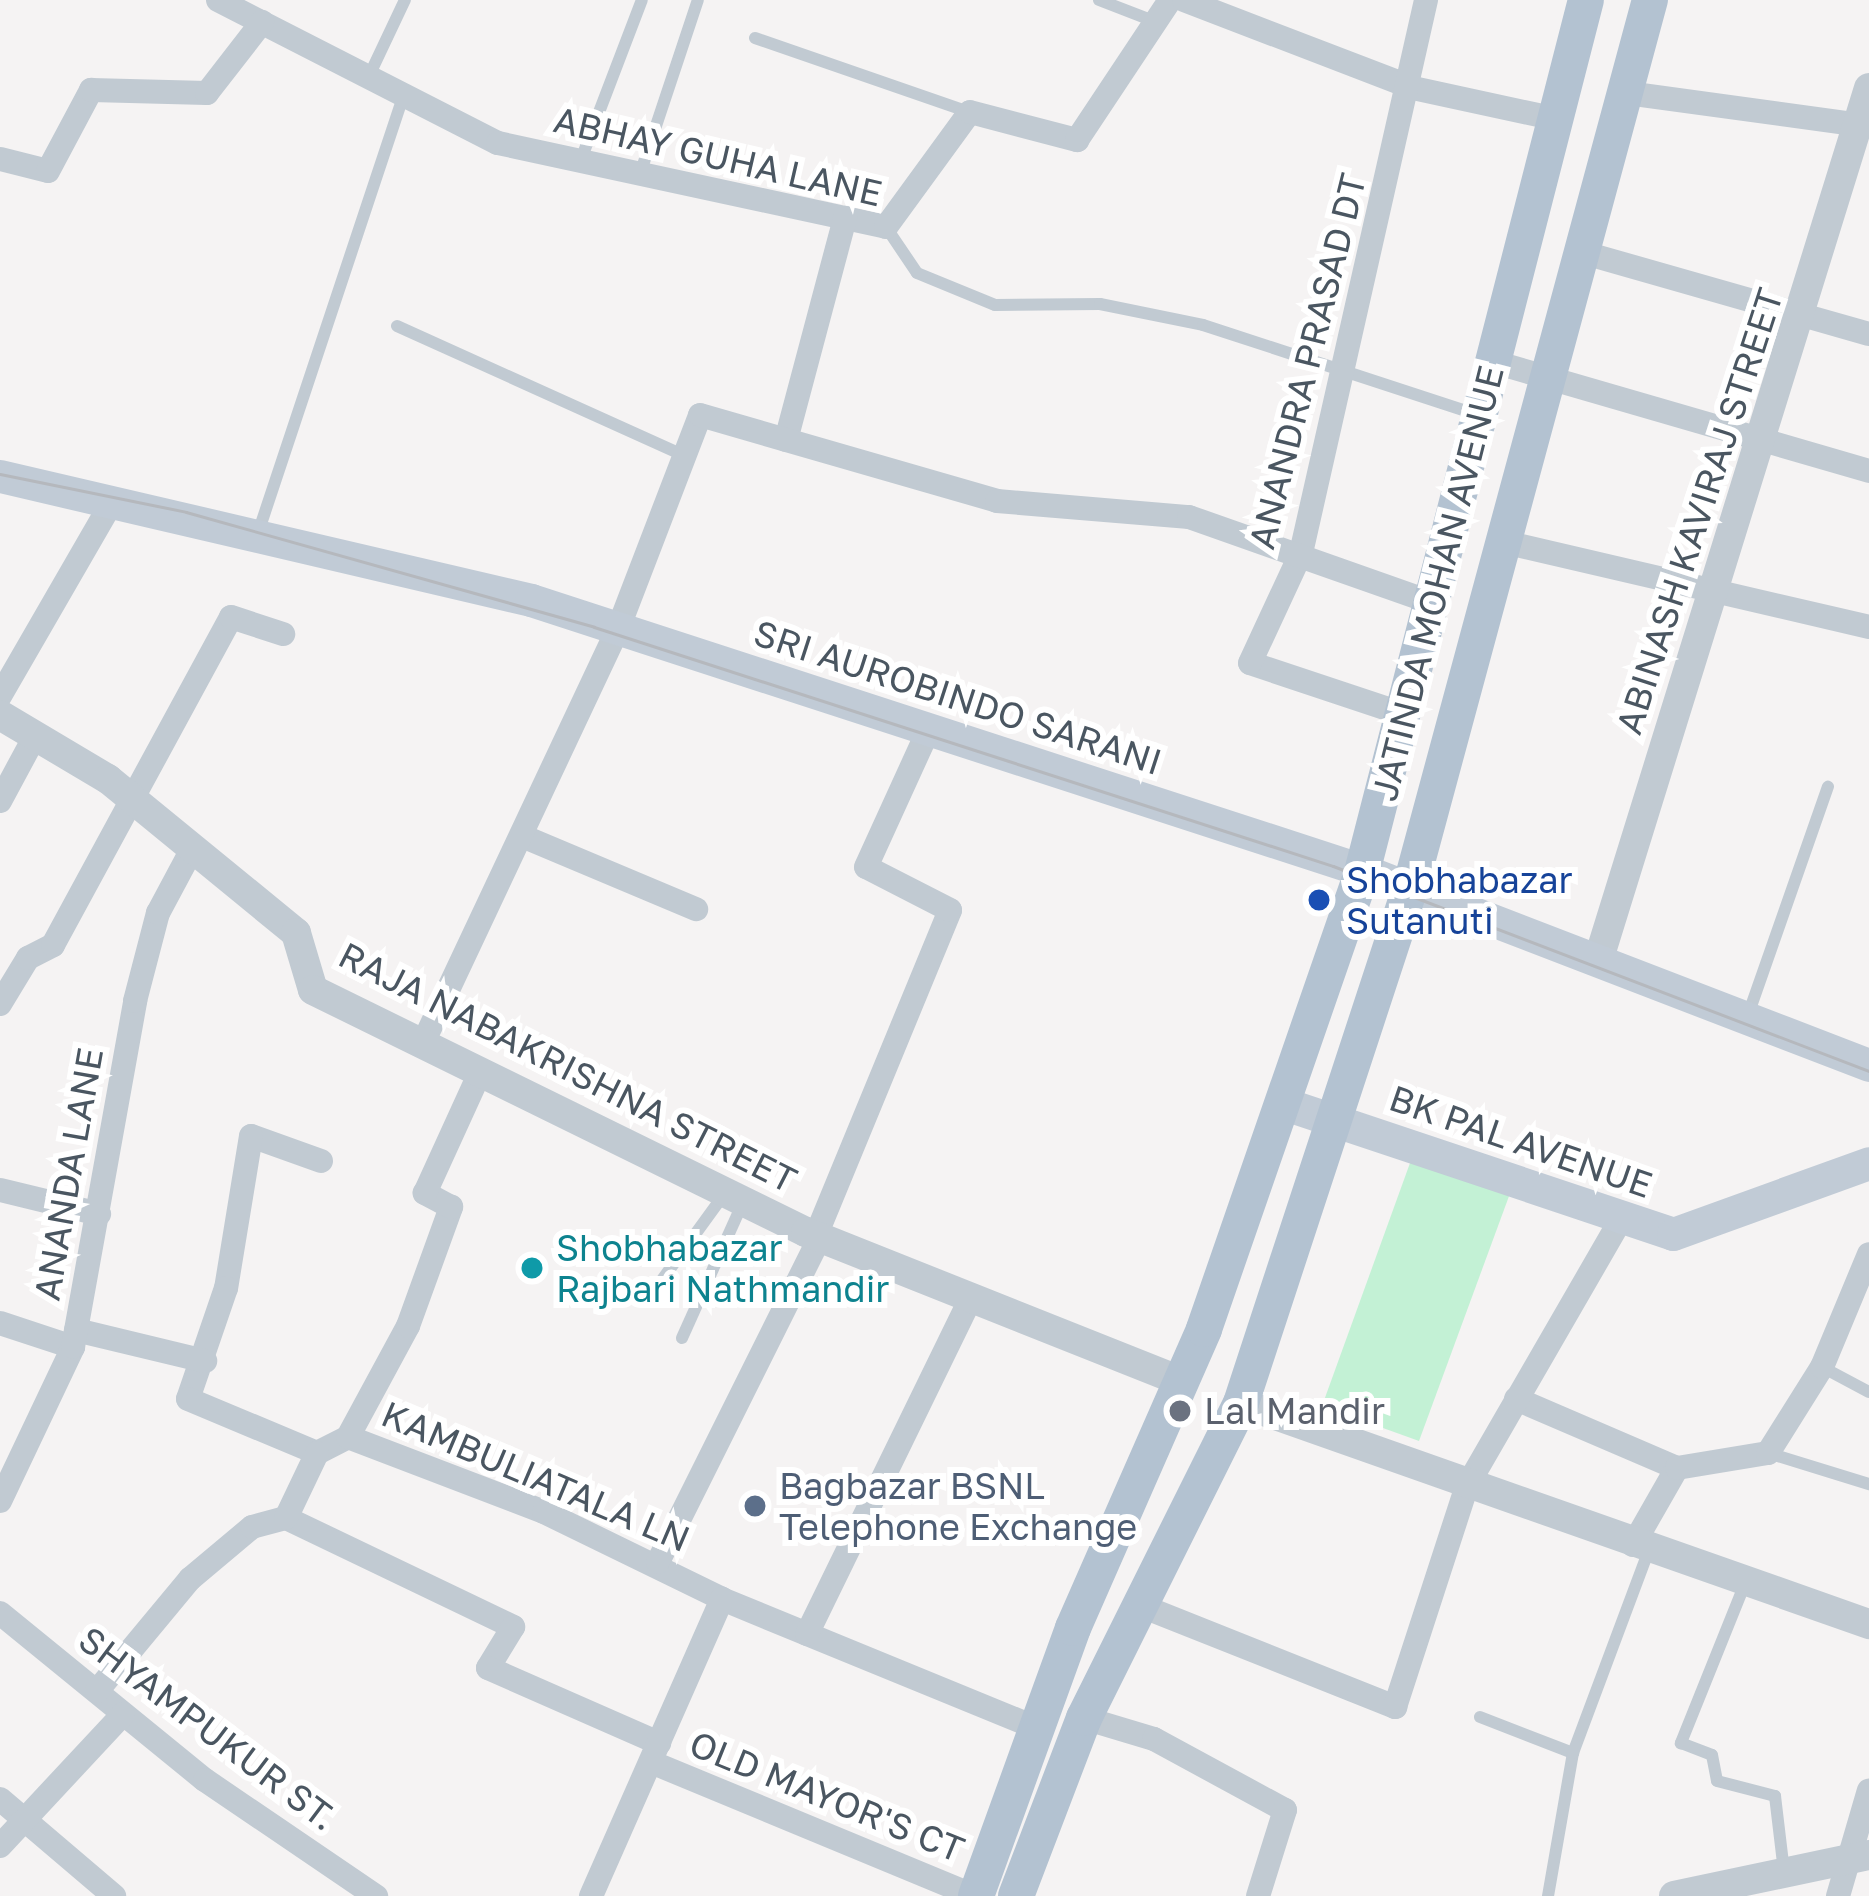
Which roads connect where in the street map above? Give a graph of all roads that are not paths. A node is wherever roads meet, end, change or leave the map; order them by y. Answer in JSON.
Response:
{"nodes":[{"id":1,"x":218,"y":0,"type":"edge"},
{"id":2,"x":405,"y":0,"type":"edge"},
{"id":3,"x":642,"y":0,"type":"edge"},
{"id":4,"x":698,"y":0,"type":"edge"},
{"id":5,"x":1100,"y":0,"type":"edge"},
{"id":6,"x":1170,"y":0,"type":"edge"},
{"id":7,"x":1184,"y":0,"type":"edge"},
{"id":8,"x":1426,"y":0,"type":"edge"},
{"id":9,"x":1586,"y":0,"type":"edge"},
{"id":10,"x":1650,"y":0,"type":"edge"},
{"id":11,"x":1150,"y":20,"type":"junction"},
{"id":12,"x":262,"y":22,"type":"junction"},
{"id":13,"x":755,"y":38,"type":"dead end"},
{"id":14,"x":369,"y":76,"type":"junction"},
{"id":15,"x":1413,"y":88,"type":"junction"},
{"id":16,"x":1869,"y":88,"type":"edge"},
{"id":17,"x":1627,"y":93,"type":"junction"},
{"id":18,"x":404,"y":94,"type":"junction"},
{"id":19,"x":970,"y":112,"type":"junction"},
{"id":20,"x":1556,"y":119,"type":"junction"},
{"id":21,"x":1863,"y":140,"type":"edge"},
{"id":22,"x":0,"y":159,"type":"edge"},
{"id":23,"x":580,"y":163,"type":"junction"},
{"id":24,"x":640,"y":174,"type":"junction"},
{"id":25,"x":845,"y":218,"type":"junction"},
{"id":26,"x":886,"y":227,"type":"junction"},
{"id":27,"x":1581,"y":253,"type":"junction"},
{"id":28,"x":1804,"y":313,"type":"junction"},
{"id":29,"x":397,"y":326,"type":"dead end"},
{"id":30,"x":1869,"y":334,"type":"edge"},
{"id":31,"x":1494,"y":362,"type":"junction"},
{"id":32,"x":1336,"y":367,"type":"junction"},
{"id":33,"x":1549,"y":376,"type":"junction"},
{"id":34,"x":1480,"y":415,"type":"junction"},
{"id":35,"x":1758,"y":436,"type":"junction"},
{"id":36,"x":786,"y":440,"type":"junction"},
{"id":37,"x":685,"y":456,"type":"junction"},
{"id":38,"x":1869,"y":472,"type":"edge"},
{"id":39,"x":0,"y":476,"type":"edge"},
{"id":40,"x":112,"y":500,"type":"junction"},
{"id":41,"x":257,"y":534,"type":"junction"},
{"id":42,"x":1504,"y":542,"type":"junction"},
{"id":43,"x":1301,"y":553,"type":"junction"},
{"id":44,"x":1713,"y":589,"type":"junction"},
{"id":45,"x":1431,"y":602,"type":"junction"},
{"id":46,"x":1869,"y":627,"type":"edge"},
{"id":47,"x":618,"y":628,"type":"junction"},
{"id":48,"x":283,"y":634,"type":"dead end"},
{"id":49,"x":0,"y":696,"type":"edge"},
{"id":50,"x":1403,"y":714,"type":"junction"},
{"id":51,"x":0,"y":715,"type":"edge"},
{"id":52,"x":929,"y":729,"type":"junction"},
{"id":53,"x":34,"y":736,"type":"junction"},
{"id":54,"x":1828,"y":787,"type":"dead end"},
{"id":55,"x":0,"y":801,"type":"edge"},
{"id":56,"x":134,"y":803,"type":"junction"},
{"id":57,"x":522,"y":836,"type":"junction"},
{"id":58,"x":190,"y":853,"type":"junction"},
{"id":59,"x":1362,"y":870,"type":"junction"},
{"id":60,"x":1410,"y":887,"type":"junction"},
{"id":61,"x":696,"y":909,"type":"dead end"},
{"id":62,"x":1599,"y":958,"type":"junction"},
{"id":63,"x":0,"y":1004,"type":"edge"},
{"id":64,"x":1748,"y":1015,"type":"junction"},
{"id":65,"x":423,"y":1043,"type":"junction"},
{"id":66,"x":1869,"y":1065,"type":"edge"},
{"id":67,"x":481,"y":1070,"type":"junction"},
{"id":68,"x":1282,"y":1103,"type":"junction"},
{"id":69,"x":1334,"y":1120,"type":"junction"},
{"id":70,"x":321,"y":1161,"type":"dead end"},
{"id":71,"x":1869,"y":1163,"type":"edge"},
{"id":72,"x":0,"y":1190,"type":"edge"},
{"id":73,"x":734,"y":1196,"type":"junction"},
{"id":74,"x":99,"y":1214,"type":"junction"},
{"id":75,"x":1624,"y":1214,"type":"junction"},
{"id":76,"x":819,"y":1234,"type":"junction"},
{"id":77,"x":1869,"y":1254,"type":"edge"},
{"id":78,"x":651,"y":1295,"type":"dead end"},
{"id":79,"x":973,"y":1296,"type":"junction"},
{"id":80,"x":0,"y":1323,"type":"edge"},
{"id":81,"x":74,"y":1338,"type":"junction"},
{"id":82,"x":682,"y":1338,"type":"dead end"},
{"id":83,"x":205,"y":1361,"type":"junction"},
{"id":84,"x":1822,"y":1366,"type":"junction"},
{"id":85,"x":1178,"y":1380,"type":"junction"},
{"id":86,"x":1869,"y":1392,"type":"edge"},
{"id":87,"x":1516,"y":1399,"type":"junction"},
{"id":88,"x":1240,"y":1403,"type":"junction"},
{"id":89,"x":348,"y":1437,"type":"junction"},
{"id":90,"x":317,"y":1453,"type":"junction"},
{"id":91,"x":1768,"y":1453,"type":"junction"},
{"id":92,"x":1677,"y":1468,"type":"junction"},
{"id":93,"x":1869,"y":1484,"type":"edge"},
{"id":94,"x":1467,"y":1486,"type":"junction"},
{"id":95,"x":0,"y":1501,"type":"edge"},
{"id":96,"x":286,"y":1518,"type":"junction"},
{"id":97,"x":1641,"y":1548,"type":"junction"},
{"id":98,"x":658,"y":1562,"type":"junction"},
{"id":99,"x":1747,"y":1581,"type":"junction"},
{"id":100,"x":722,"y":1600,"type":"junction"},
{"id":101,"x":1139,"y":1605,"type":"junction"},
{"id":102,"x":0,"y":1613,"type":"edge"},
{"id":103,"x":1869,"y":1624,"type":"edge"},
{"id":104,"x":807,"y":1634,"type":"junction"},
{"id":105,"x":98,"y":1690,"type":"junction"},
{"id":106,"x":123,"y":1714,"type":"junction"},
{"id":107,"x":1480,"y":1717,"type":"dead end"},
{"id":108,"x":1084,"y":1718,"type":"junction"},
{"id":109,"x":1036,"y":1728,"type":"junction"},
{"id":110,"x":655,"y":1752,"type":"junction"},
{"id":111,"x":1573,"y":1754,"type":"junction"},
{"id":112,"x":1869,"y":1790,"type":"edge"},
{"id":113,"x":0,"y":1798,"type":"edge"},
{"id":114,"x":27,"y":1817,"type":"junction"},
{"id":115,"x":0,"y":1846,"type":"edge"},
{"id":116,"x":1858,"y":1858,"type":"edge"},
{"id":117,"x":1784,"y":1872,"type":"junction"},
{"id":118,"x":340,"y":1886,"type":"edge"},
{"id":119,"x":114,"y":1896,"type":"edge"},
{"id":120,"x":376,"y":1896,"type":"edge"},
{"id":121,"x":591,"y":1896,"type":"edge"},
{"id":122,"x":976,"y":1896,"type":"edge"},
{"id":123,"x":1016,"y":1896,"type":"edge"},
{"id":124,"x":1258,"y":1896,"type":"edge"},
{"id":125,"x":1548,"y":1896,"type":"edge"},
{"id":126,"x":1674,"y":1896,"type":"edge"},
{"id":127,"x":1838,"y":1896,"type":"edge"}],
"edges":[{"from":1,"to":12,"type":"street","name":"ABHAY GUHA LANE"},
{"from":2,"to":14,"type":"lane"},
{"from":3,"to":23,"type":"lane"},
{"from":4,"to":24,"type":"lane"},
{"from":5,"to":11,"type":"lane"},
{"from":6,"to":11,"type":"street"},
{"from":7,"to":15,"type":"street"},
{"from":8,"to":15,"type":"street","name":"ANANDRA PRASAD DT"},
{"from":9,"to":20,"type":"main road","name":"JATINDA MOHAN AVENUE"},
{"from":10,"to":17,"type":"main road"},
{"from":11,"to":19,"type":"street"},
{"from":12,"to":14,"type":"street","name":"ABHAY GUHA LANE"},
{"from":12,"to":22,"type":"street"},
{"from":13,"to":19,"type":"lane"},
{"from":14,"to":18,"type":"street","name":"ABHAY GUHA LANE"},
{"from":15,"to":20,"type":"street"},
{"from":15,"to":32,"type":"street","name":"ANANDRA PRASAD DT"},
{"from":16,"to":21,"type":"street","name":"ABINASH KAVIRAJ STREET"},
{"from":17,"to":21,"type":"street"},
{"from":17,"to":27,"type":"main road"},
{"from":18,"to":23,"type":"street","name":"ABHAY GUHA LANE"},
{"from":18,"to":41,"type":"lane"},
{"from":19,"to":26,"type":"street"},
{"from":20,"to":31,"type":"main road","name":"JATINDA MOHAN AVENUE"},
{"from":21,"to":28,"type":"street","name":"ABINASH KAVIRAJ STREET"},
{"from":23,"to":24,"type":"street","name":"ABHAY GUHA LANE"},
{"from":24,"to":25,"type":"street","name":"ABHAY GUHA LANE"},
{"from":25,"to":26,"type":"street","name":"ABHAY GUHA LANE"},
{"from":25,"to":36,"type":"street"},
{"from":26,"to":32,"type":"lane","name":"ABHAY GUHA LANE"},
{"from":27,"to":28,"type":"street"},
{"from":27,"to":33,"type":"main road"},
{"from":28,"to":30,"type":"street"},
{"from":28,"to":35,"type":"street","name":"ABINASH KAVIRAJ STREET"},
{"from":29,"to":37,"type":"lane"},
{"from":31,"to":33,"type":"street"},
{"from":31,"to":34,"type":"main road","name":"JATINDA MOHAN AVENUE"},
{"from":32,"to":34,"type":"lane","name":"ABHAY GUHA LANE"},
{"from":32,"to":43,"type":"street","name":"ANANDRA PRASAD DT"},
{"from":33,"to":35,"type":"street"},
{"from":33,"to":42,"type":"main road"},
{"from":34,"to":45,"type":"main road","name":"JATINDA MOHAN AVENUE"},
{"from":35,"to":38,"type":"street"},
{"from":35,"to":44,"type":"street","name":"ABINASH KAVIRAJ STREET"},
{"from":36,"to":37,"type":"street"},
{"from":36,"to":43,"type":"street"},
{"from":37,"to":47,"type":"street"},
{"from":39,"to":40,"type":"main road","name":"SRI AUROBINDO SARANI"},
{"from":40,"to":41,"type":"main road","name":"SRI AUROBINDO SARANI"},
{"from":40,"to":49,"type":"street"},
{"from":41,"to":47,"type":"main road","name":"SRI AUROBINDO SARANI"},
{"from":42,"to":44,"type":"street"},
{"from":42,"to":60,"type":"main road"},
{"from":43,"to":45,"type":"street"},
{"from":43,"to":50,"type":"street","name":"ANANDRA PRASAD DT"},
{"from":44,"to":46,"type":"street"},
{"from":44,"to":62,"type":"street","name":"ABINASH KAVIRAJ STREET"},
{"from":45,"to":50,"type":"main road","name":"JATINDA MOHAN AVENUE"},
{"from":47,"to":52,"type":"main road","name":"SRI AUROBINDO SARANI"},
{"from":47,"to":57,"type":"street"},
{"from":48,"to":56,"type":"street"},
{"from":50,"to":59,"type":"main road","name":"JATINDA MOHAN AVENUE"},
{"from":51,"to":53,"type":"street","name":"RAJA NABAKRISHNA STREET"},
{"from":52,"to":59,"type":"main road","name":"SRI AUROBINDO SARANI"},
{"from":52,"to":76,"type":"street"},
{"from":53,"to":55,"type":"street"},
{"from":53,"to":56,"type":"street","name":"RAJA NABAKRISHNA STREET"},
{"from":54,"to":64,"type":"lane"},
{"from":56,"to":58,"type":"street","name":"RAJA NABAKRISHNA STREET"},
{"from":56,"to":63,"type":"street"},
{"from":57,"to":61,"type":"street"},
{"from":57,"to":65,"type":"street"},
{"from":58,"to":65,"type":"street","name":"RAJA NABAKRISHNA STREET"},
{"from":58,"to":74,"type":"street","name":"ANANDA LANE"},
{"from":59,"to":60,"type":"main road","name":"SRI AUROBINDO SARANI"},
{"from":59,"to":68,"type":"main road","name":"JATINDA MOHAN AVENUE"},
{"from":60,"to":62,"type":"main road","name":"SRI AUROBINDO SARANI"},
{"from":60,"to":69,"type":"main road"},
{"from":62,"to":64,"type":"main road","name":"SRI AUROBINDO SARANI"},
{"from":64,"to":66,"type":"main road","name":"SRI AUROBINDO SARANI"},
{"from":65,"to":67,"type":"street","name":"RAJA NABAKRISHNA STREET"},
{"from":67,"to":73,"type":"street","name":"RAJA NABAKRISHNA STREET"},
{"from":67,"to":89,"type":"street"},
{"from":68,"to":69,"type":"main road","name":"BK PAL AVENUE"},
{"from":68,"to":85,"type":"main road","name":"JATINDA MOHAN AVENUE"},
{"from":69,"to":75,"type":"main road","name":"BK PAL AVENUE"},
{"from":69,"to":88,"type":"main road"},
{"from":70,"to":83,"type":"street"},
{"from":71,"to":75,"type":"main road","name":"BK PAL AVENUE"},
{"from":72,"to":74,"type":"street"},
{"from":73,"to":76,"type":"street","name":"RAJA NABAKRISHNA STREET"},
{"from":73,"to":78,"type":"lane"},
{"from":73,"to":82,"type":"lane"},
{"from":74,"to":81,"type":"street","name":"ANANDA LANE"},
{"from":75,"to":87,"type":"street"},
{"from":76,"to":79,"type":"street","name":"RAJA NABAKRISHNA STREET"},
{"from":76,"to":98,"type":"street"},
{"from":77,"to":84,"type":"street"},
{"from":79,"to":85,"type":"street","name":"RAJA NABAKRISHNA STREET"},
{"from":79,"to":104,"type":"street"},
{"from":80,"to":81,"type":"street"},
{"from":81,"to":83,"type":"street"},
{"from":81,"to":95,"type":"street","name":"ANANDA LANE"},
{"from":83,"to":90,"type":"street"},
{"from":84,"to":86,"type":"lane"},
{"from":84,"to":91,"type":"street"},
{"from":85,"to":109,"type":"main road","name":"JATINDA MOHAN AVENUE"},
{"from":87,"to":92,"type":"street"},
{"from":87,"to":94,"type":"street"},
{"from":88,"to":94,"type":"street"},
{"from":88,"to":101,"type":"main road"},
{"from":89,"to":90,"type":"street","name":"KAMBULIATALA LN"},
{"from":89,"to":98,"type":"street","name":"KAMBULIATALA LN"},
{"from":90,"to":96,"type":"street"},
{"from":91,"to":92,"type":"street"},
{"from":91,"to":93,"type":"lane"},
{"from":92,"to":97,"type":"street"},
{"from":94,"to":97,"type":"street"},
{"from":94,"to":101,"type":"street"},
{"from":96,"to":105,"type":"street"},
{"from":96,"to":110,"type":"street","name":"OLD MAYOR'S CT"},
{"from":97,"to":99,"type":"street"},
{"from":97,"to":111,"type":"lane"},
{"from":98,"to":100,"type":"street","name":"KAMBULIATALA LN"},
{"from":99,"to":103,"type":"street"},
{"from":99,"to":117,"type":"lane"},
{"from":100,"to":104,"type":"street","name":"KAMBULIATALA LN"},
{"from":100,"to":110,"type":"street"},
{"from":101,"to":108,"type":"main road"},
{"from":102,"to":105,"type":"street","name":"SHYAMPUKUR ST."},
{"from":104,"to":109,"type":"street","name":"KAMBULIATALA LN"},
{"from":105,"to":106,"type":"street","name":"SHYAMPUKUR ST."},
{"from":106,"to":114,"type":"street"},
{"from":106,"to":118,"type":"street","name":"SHYAMPUKUR ST."},
{"from":107,"to":111,"type":"lane"},
{"from":108,"to":123,"type":"main road"},
{"from":108,"to":124,"type":"street"},
{"from":109,"to":122,"type":"main road","name":"JATINDA MOHAN AVENUE"},
{"from":110,"to":121,"type":"street"},
{"from":110,"to":122,"type":"street","name":"OLD MAYOR'S CT"},
{"from":111,"to":125,"type":"lane"},
{"from":112,"to":116,"type":"street"},
{"from":113,"to":114,"type":"street"},
{"from":114,"to":115,"type":"street"},
{"from":114,"to":119,"type":"street"},
{"from":116,"to":117,"type":"street"},
{"from":116,"to":127,"type":"street"},
{"from":117,"to":126,"type":"street"},
{"from":118,"to":120,"type":"street","name":"SHYAMPUKUR ST."}]}
